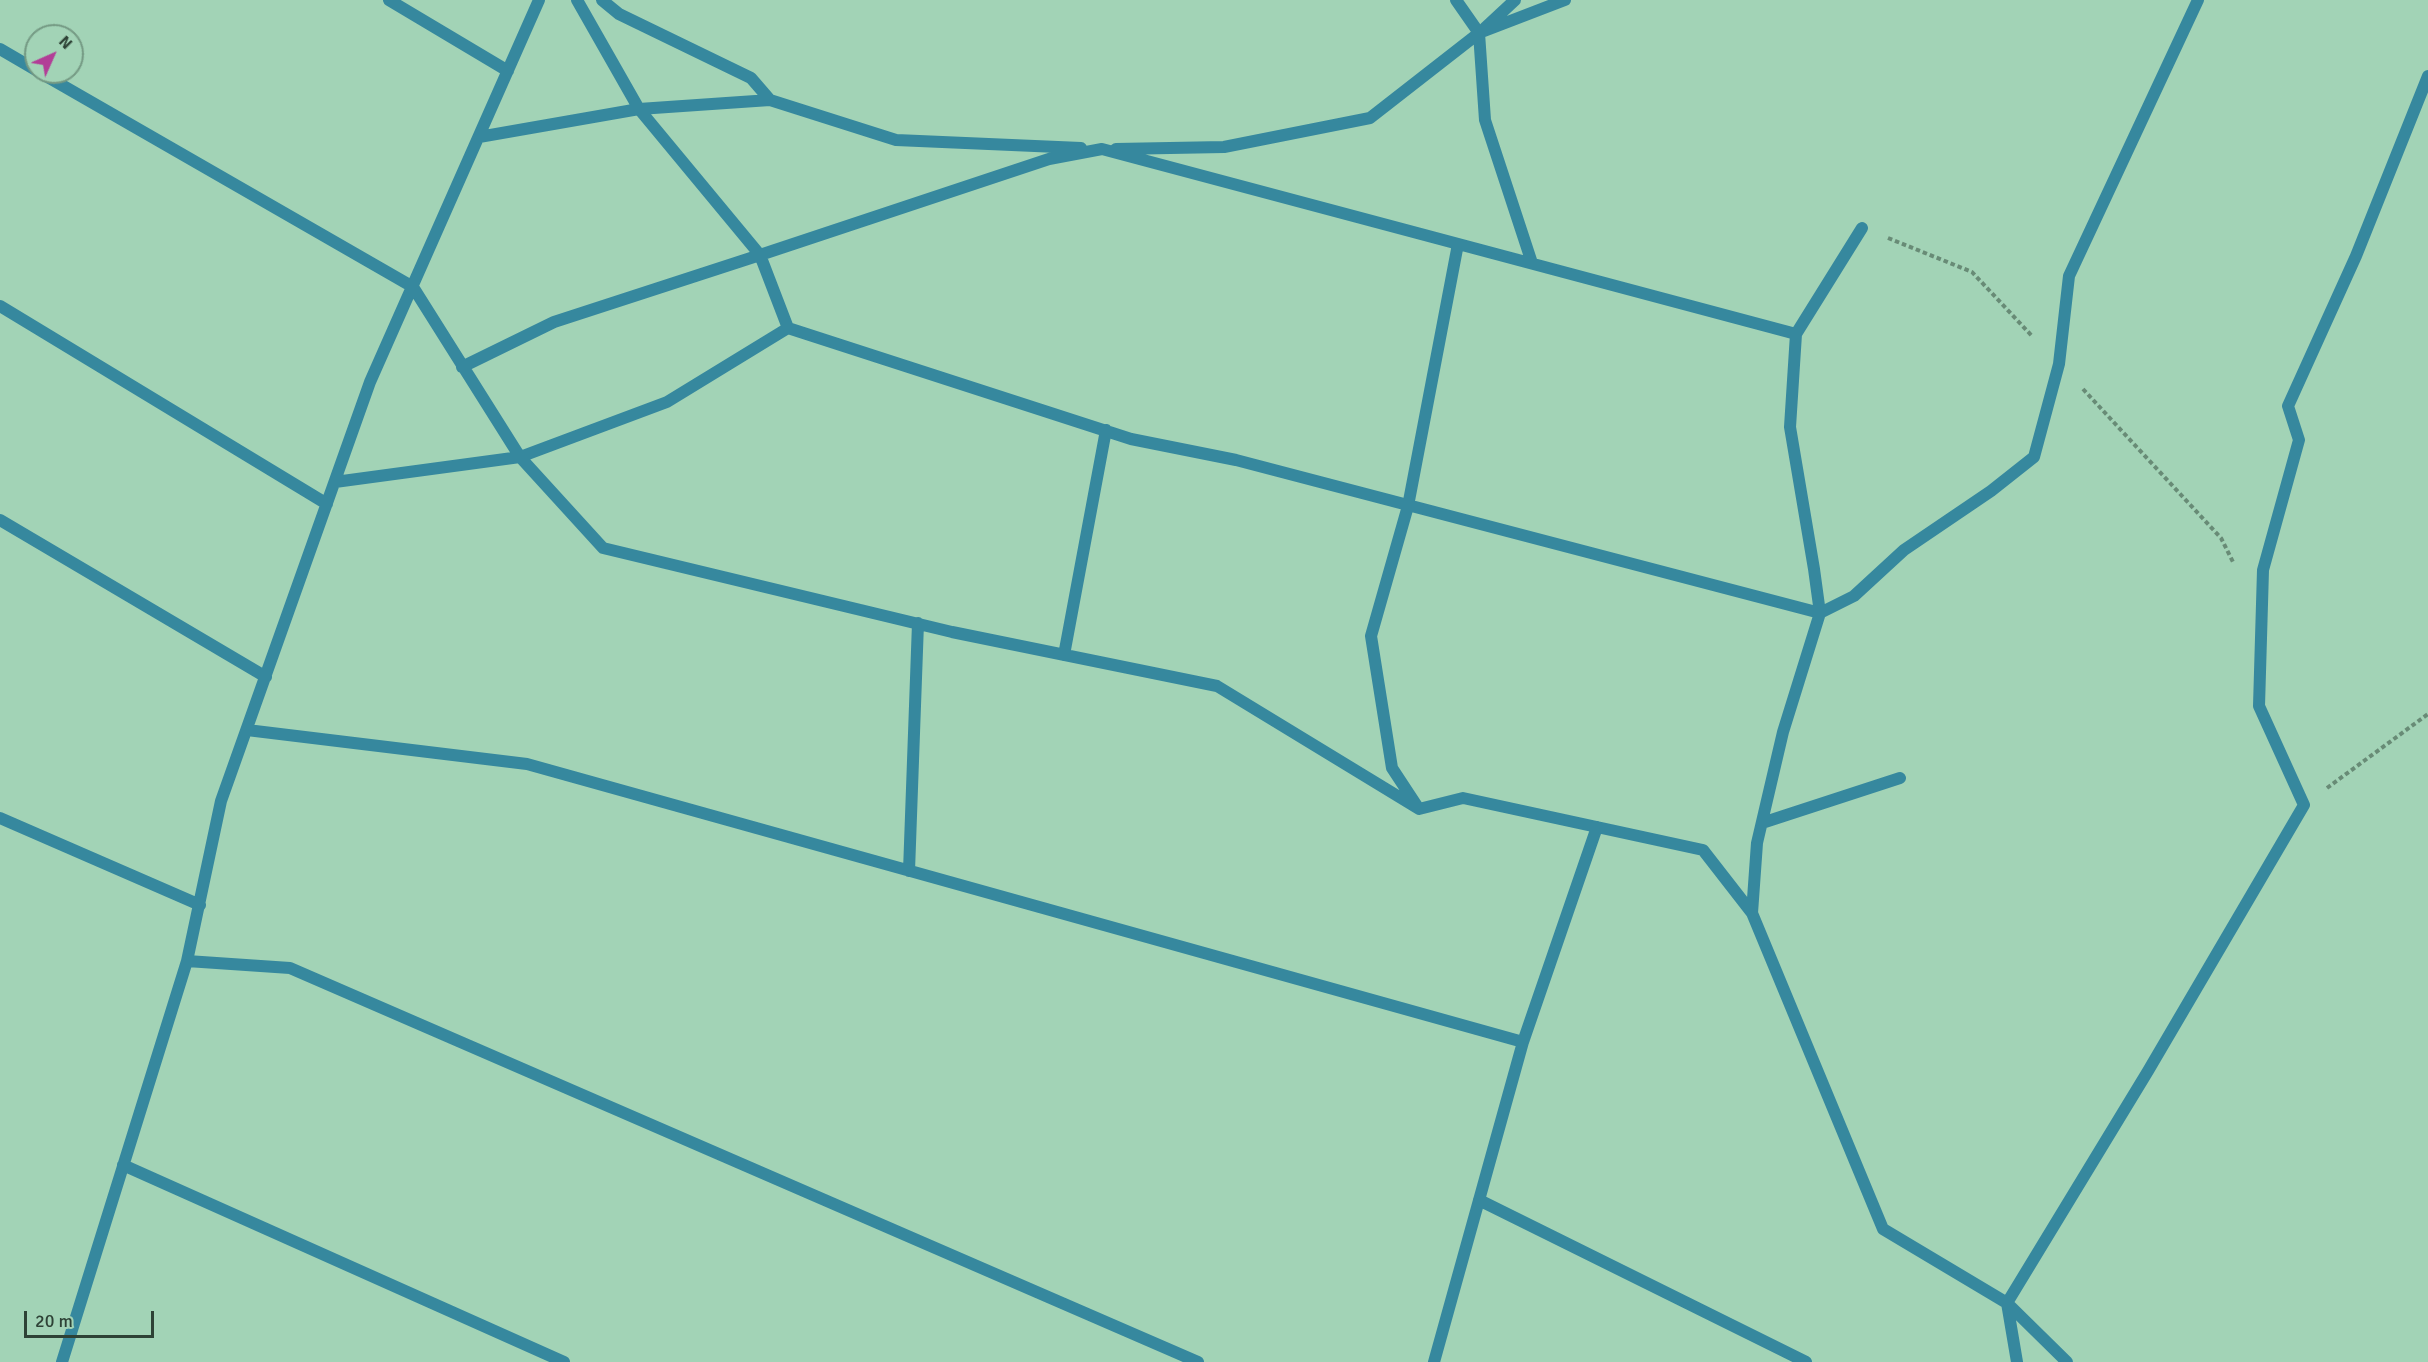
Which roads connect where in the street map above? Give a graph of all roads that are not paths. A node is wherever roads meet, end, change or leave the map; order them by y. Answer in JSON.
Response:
{"nodes":[{"id":1,"x":389,"y":0,"type":"edge"},
{"id":2,"x":539,"y":0,"type":"edge"},
{"id":3,"x":577,"y":0,"type":"edge"},
{"id":4,"x":602,"y":0,"type":"edge"},
{"id":5,"x":1456,"y":0,"type":"edge"},
{"id":6,"x":1515,"y":0,"type":"edge"},
{"id":7,"x":1565,"y":0,"type":"edge"},
{"id":8,"x":2198,"y":0,"type":"edge"},
{"id":9,"x":1479,"y":33,"type":"junction"},
{"id":10,"x":0,"y":49,"type":"edge"},
{"id":11,"x":24,"y":63,"type":"edge"},
{"id":12,"x":508,"y":71,"type":"junction"},
{"id":13,"x":2428,"y":76,"type":"edge"},
{"id":14,"x":61,"y":84,"type":"edge"},
{"id":15,"x":770,"y":100,"type":"junction"},
{"id":16,"x":639,"y":109,"type":"junction"},
{"id":17,"x":479,"y":136,"type":"junction"},
{"id":18,"x":1102,"y":149,"type":"junction"},
{"id":19,"x":1862,"y":228,"type":"road end"},
{"id":20,"x":1458,"y":244,"type":"junction"},
{"id":21,"x":760,"y":255,"type":"junction"},
{"id":22,"x":1532,"y":263,"type":"junction"},
{"id":23,"x":412,"y":287,"type":"junction"},
{"id":24,"x":0,"y":306,"type":"edge"},
{"id":25,"x":788,"y":328,"type":"junction"},
{"id":26,"x":1797,"y":334,"type":"junction"},
{"id":27,"x":462,"y":367,"type":"junction"},
{"id":28,"x":1106,"y":430,"type":"junction"},
{"id":29,"x":520,"y":457,"type":"junction"},
{"id":30,"x":335,"y":482,"type":"junction"},
{"id":31,"x":327,"y":504,"type":"junction"},
{"id":32,"x":1408,"y":506,"type":"junction"},
{"id":33,"x":0,"y":520,"type":"edge"},
{"id":34,"x":1820,"y":613,"type":"junction"},
{"id":35,"x":918,"y":623,"type":"junction"},
{"id":36,"x":1064,"y":655,"type":"junction"},
{"id":37,"x":266,"y":677,"type":"junction"},
{"id":38,"x":247,"y":730,"type":"junction"},
{"id":39,"x":1900,"y":778,"type":"dead end"},
{"id":40,"x":1419,"y":809,"type":"junction"},
{"id":41,"x":0,"y":818,"type":"edge"},
{"id":42,"x":1762,"y":823,"type":"junction"},
{"id":43,"x":1597,"y":826,"type":"junction"},
{"id":44,"x":909,"y":871,"type":"junction"},
{"id":45,"x":200,"y":905,"type":"junction"},
{"id":46,"x":1752,"y":913,"type":"junction"},
{"id":47,"x":187,"y":961,"type":"junction"},
{"id":48,"x":1523,"y":1042,"type":"junction"},
{"id":49,"x":123,"y":1165,"type":"junction"},
{"id":50,"x":1479,"y":1200,"type":"junction"},
{"id":51,"x":2007,"y":1303,"type":"junction"},
{"id":52,"x":62,"y":1362,"type":"edge"},
{"id":53,"x":564,"y":1362,"type":"edge"},
{"id":54,"x":1198,"y":1362,"type":"edge"},
{"id":55,"x":1434,"y":1362,"type":"edge"},
{"id":56,"x":1806,"y":1362,"type":"edge"},
{"id":57,"x":2017,"y":1362,"type":"edge"},
{"id":58,"x":2067,"y":1362,"type":"edge"}],
"edges":[{"from":1,"to":12,"type":"street"},
{"from":2,"to":12,"type":"street"},
{"from":3,"to":16,"type":"street"},
{"from":4,"to":15,"type":"street"},
{"from":5,"to":9,"type":"street"},
{"from":6,"to":9,"type":"street"},
{"from":7,"to":9,"type":"street"},
{"from":8,"to":34,"type":"street"},
{"from":9,"to":18,"type":"street"},
{"from":9,"to":22,"type":"street"},
{"from":10,"to":11,"type":"street"},
{"from":12,"to":17,"type":"street"},
{"from":13,"to":51,"type":"street"},
{"from":14,"to":23,"type":"street"},
{"from":15,"to":16,"type":"street"},
{"from":15,"to":18,"type":"street"},
{"from":16,"to":17,"type":"street"},
{"from":16,"to":21,"type":"street"},
{"from":17,"to":23,"type":"street"},
{"from":18,"to":20,"type":"street"},
{"from":18,"to":21,"type":"street"},
{"from":19,"to":26,"type":"street"},
{"from":20,"to":22,"type":"street"},
{"from":20,"to":32,"type":"street"},
{"from":21,"to":25,"type":"street"},
{"from":21,"to":27,"type":"street"},
{"from":22,"to":26,"type":"street"},
{"from":23,"to":27,"type":"street"},
{"from":23,"to":30,"type":"street"},
{"from":24,"to":31,"type":"street"},
{"from":25,"to":28,"type":"street"},
{"from":25,"to":29,"type":"street"},
{"from":26,"to":34,"type":"street"},
{"from":27,"to":29,"type":"street"},
{"from":28,"to":32,"type":"street"},
{"from":28,"to":36,"type":"street"},
{"from":29,"to":30,"type":"street"},
{"from":29,"to":35,"type":"street"},
{"from":30,"to":31,"type":"street"},
{"from":31,"to":37,"type":"street"},
{"from":32,"to":34,"type":"street"},
{"from":32,"to":40,"type":"street"},
{"from":33,"to":37,"type":"street"},
{"from":34,"to":42,"type":"street"},
{"from":35,"to":36,"type":"street"},
{"from":35,"to":44,"type":"street"},
{"from":36,"to":40,"type":"street"},
{"from":37,"to":38,"type":"street"},
{"from":38,"to":44,"type":"street"},
{"from":38,"to":45,"type":"street"},
{"from":39,"to":42,"type":"street"},
{"from":40,"to":43,"type":"street"},
{"from":41,"to":45,"type":"street"},
{"from":42,"to":46,"type":"street"},
{"from":43,"to":46,"type":"street"},
{"from":43,"to":48,"type":"street"},
{"from":44,"to":48,"type":"street"},
{"from":45,"to":47,"type":"street"},
{"from":46,"to":51,"type":"street"},
{"from":47,"to":49,"type":"street"},
{"from":47,"to":54,"type":"street"},
{"from":48,"to":50,"type":"street"},
{"from":49,"to":52,"type":"street"},
{"from":49,"to":53,"type":"street"},
{"from":50,"to":55,"type":"street"},
{"from":50,"to":56,"type":"street"},
{"from":51,"to":57,"type":"street"},
{"from":51,"to":58,"type":"street"}]}
